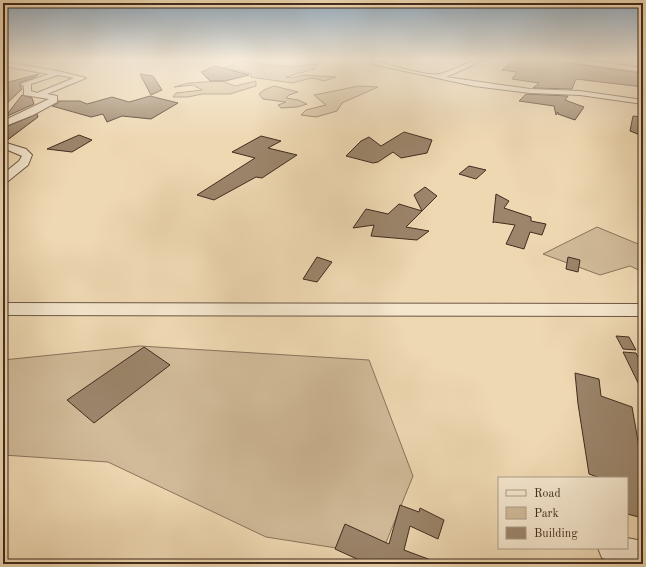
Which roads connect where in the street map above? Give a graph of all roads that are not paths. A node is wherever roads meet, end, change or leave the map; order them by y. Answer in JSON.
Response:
{"nodes":[{"id":1,"x":28,"y":85,"type":"edge"},
{"id":2,"x":63,"y":85,"type":"edge"},
{"id":3,"x":487,"y":85,"type":"edge"},
{"id":4,"x":38,"y":95,"type":"junction"},
{"id":5,"x":643,"y":102,"type":"edge"},
{"id":6,"x":3,"y":124,"type":"edge"},
{"id":7,"x":3,"y":145,"type":"edge"},
{"id":8,"x":3,"y":180,"type":"edge"},
{"id":9,"x":3,"y":309,"type":"edge"},
{"id":10,"x":643,"y":310,"type":"edge"},
{"id":11,"x":616,"y":549,"type":"edge"},
{"id":12,"x":643,"y":555,"type":"edge"}],
"edges":[{"from":1,"to":4,"type":"street"},
{"from":2,"to":4,"type":"street"},
{"from":3,"to":5,"type":"street"},
{"from":4,"to":6,"type":"street"},
{"from":7,"to":8,"type":"street"},
{"from":9,"to":10,"type":"street"},
{"from":11,"to":12,"type":"street"}]}
